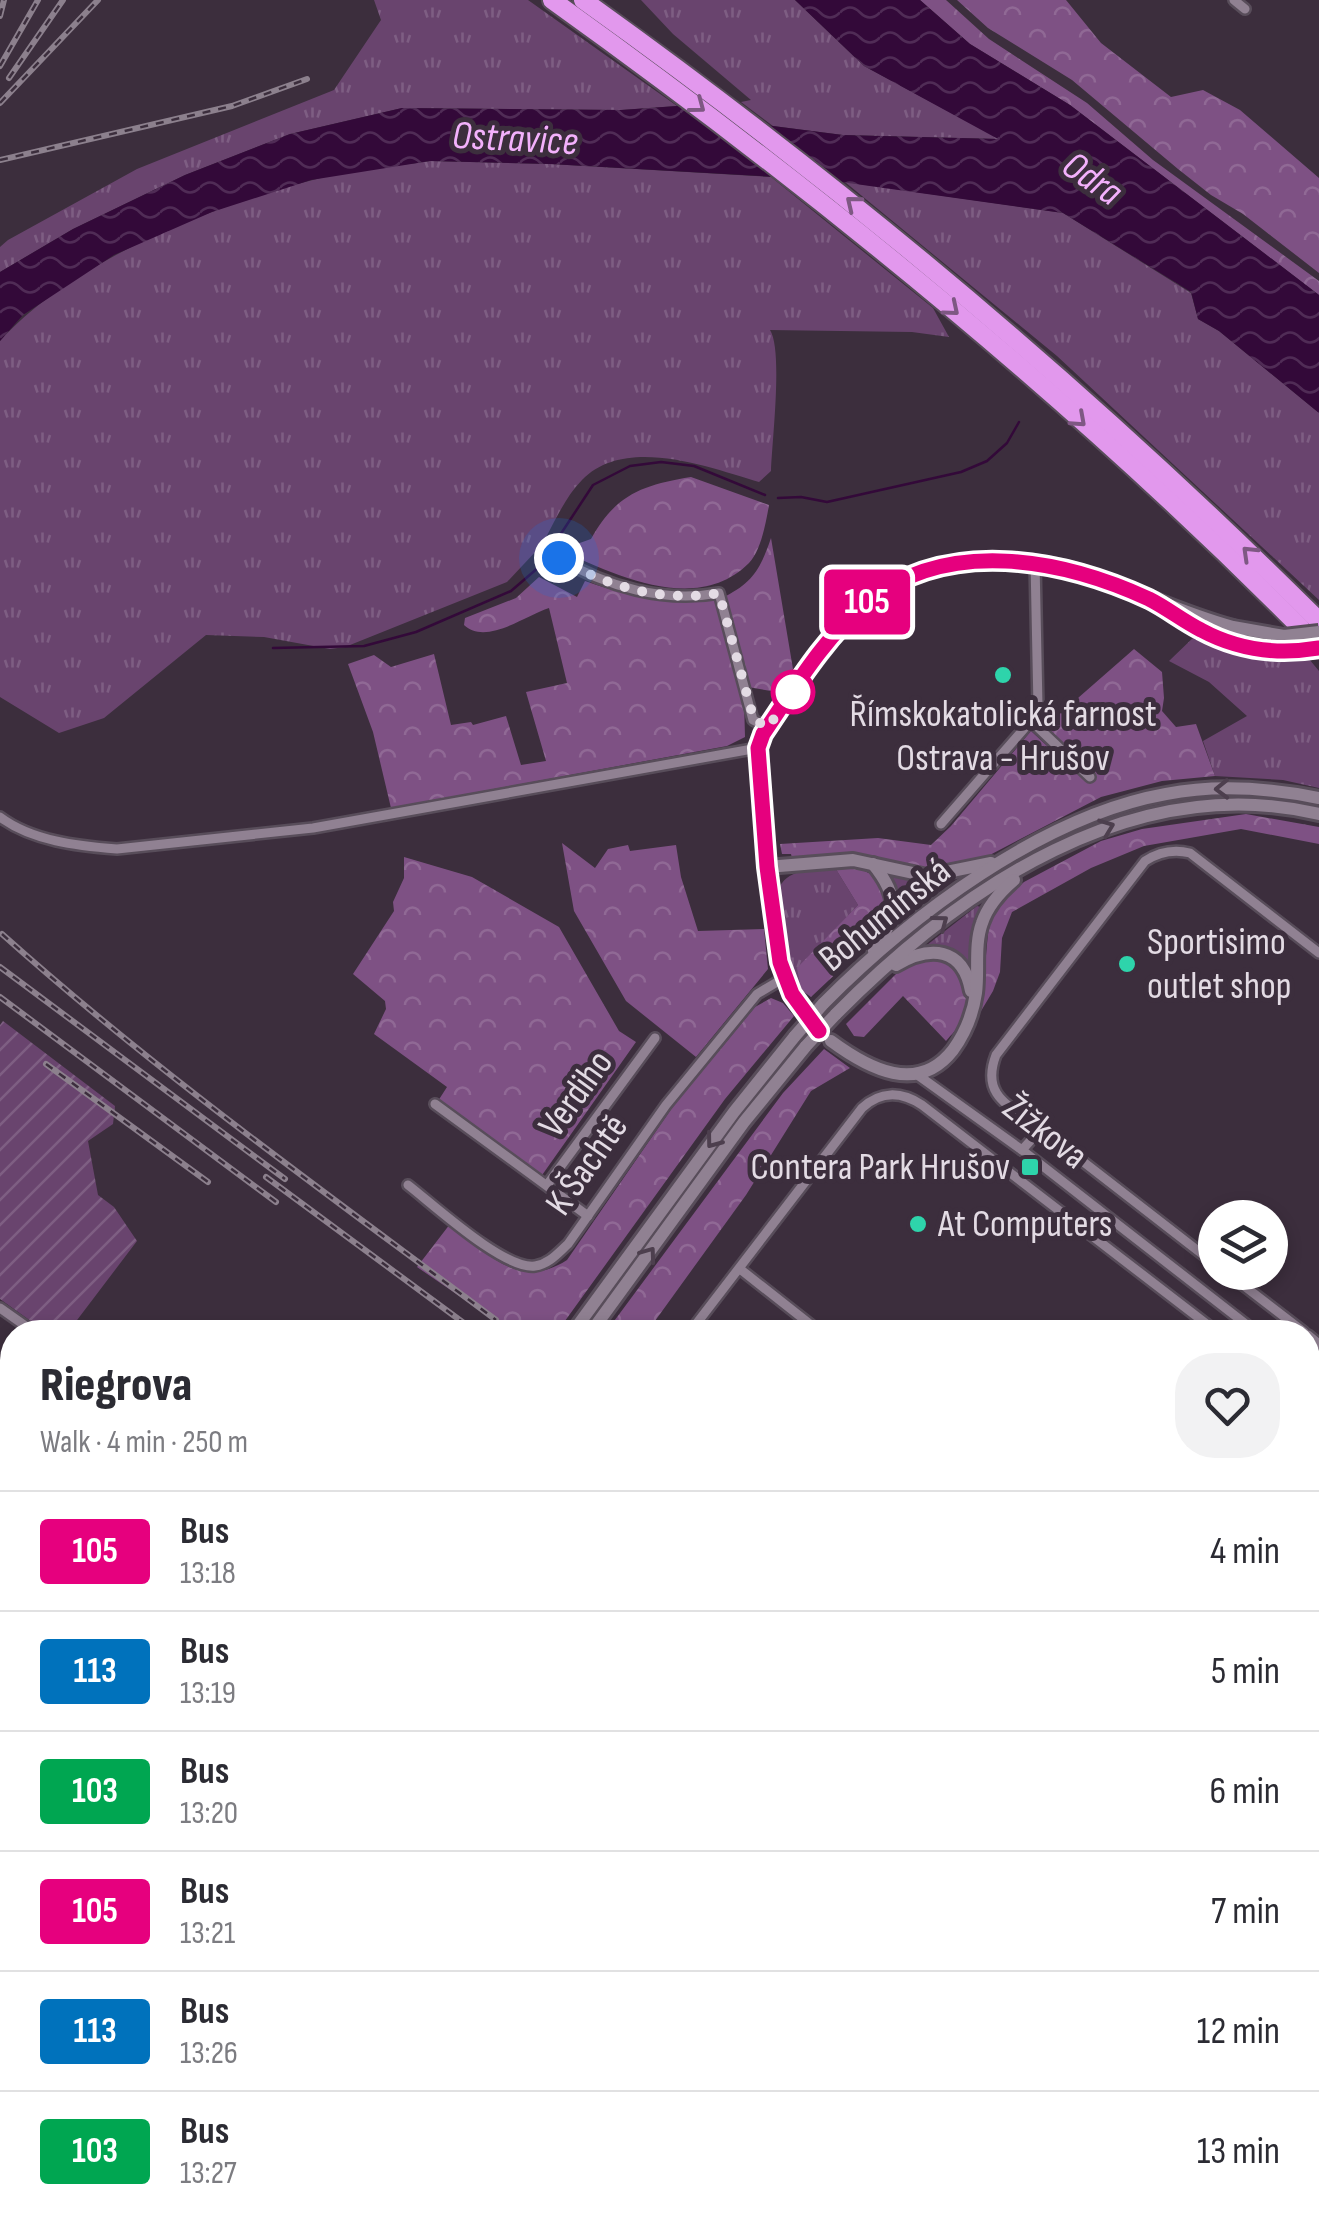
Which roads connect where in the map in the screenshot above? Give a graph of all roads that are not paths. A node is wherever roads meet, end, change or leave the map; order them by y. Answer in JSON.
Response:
{"nodes":[{"id":1,"x":552,"y":0,"type":"edge"},
{"id":2,"x":583,"y":0,"type":"edge"},
{"id":3,"x":1234,"y":0,"type":"edge"},
{"id":4,"x":1245,"y":10,"type":"dead end"},
{"id":5,"x":559,"y":558,"type":"dead end"},
{"id":6,"x":1035,"y":562,"type":"junction"},
{"id":7,"x":1152,"y":600,"type":"junction"},
{"id":8,"x":1313,"y":627,"type":"edge"},
{"id":9,"x":1319,"y":648,"type":"edge"},
{"id":10,"x":1032,"y":720,"type":"junction"},
{"id":11,"x":768,"y":727,"type":"junction"},
{"id":12,"x":758,"y":748,"type":"junction"},
{"id":13,"x":1090,"y":777,"type":"dead end"},
{"id":14,"x":1319,"y":798,"type":"edge"},
{"id":15,"x":1319,"y":814,"type":"edge"},
{"id":16,"x":0,"y":817,"type":"edge"},
{"id":17,"x":941,"y":824,"type":"dead end"},
{"id":18,"x":1050,"y":854,"type":"junction"},
{"id":19,"x":1014,"y":855,"type":"junction"},
{"id":20,"x":873,"y":864,"type":"junction"},
{"id":21,"x":767,"y":867,"type":"junction"},
{"id":22,"x":1319,"y":953,"type":"edge"},
{"id":23,"x":855,"y":972,"type":"junction"},
{"id":24,"x":784,"y":978,"type":"junction"},
{"id":25,"x":866,"y":984,"type":"junction"},
{"id":26,"x":801,"y":1008,"type":"dead end"},
{"id":27,"x":973,"y":1009,"type":"junction"},
{"id":28,"x":655,"y":1038,"type":"dead end"},
{"id":29,"x":830,"y":1041,"type":"dead end"},
{"id":30,"x":919,"y":1076,"type":"junction"},
{"id":31,"x":435,"y":1104,"type":"dead end"},
{"id":32,"x":1041,"y":1129,"type":"junction"},
{"id":33,"x":1022,"y":1150,"type":"junction"},
{"id":34,"x":408,"y":1185,"type":"dead end"},
{"id":35,"x":546,"y":1186,"type":"junction"},
{"id":36,"x":1065,"y":1186,"type":"junction"},
{"id":37,"x":1050,"y":1206,"type":"junction"},
{"id":38,"x":588,"y":1216,"type":"junction"},
{"id":39,"x":1198,"y":1251,"type":"edge"},
{"id":40,"x":740,"y":1269,"type":"junction"},
{"id":41,"x":1249,"y":1290,"type":"edge"},
{"id":42,"x":583,"y":1320,"type":"edge"},
{"id":43,"x":600,"y":1320,"type":"edge"},
{"id":44,"x":700,"y":1320,"type":"edge"},
{"id":45,"x":805,"y":1320,"type":"edge"},
{"id":46,"x":1200,"y":1320,"type":"edge"},
{"id":47,"x":1240,"y":1320,"type":"edge"},
{"id":48,"x":1288,"y":1320,"type":"edge"}],
"edges":[{"from":1,"to":8,"type":"highway","one_way":true},
{"from":8,"to":2,"type":"highway","one_way":true},
{"from":3,"to":4,"type":"street"},
{"from":5,"to":11,"type":"street"},
{"from":6,"to":7,"type":"main road"},
{"from":6,"to":10,"type":"street"},
{"from":6,"to":11,"type":"main road"},
{"from":7,"to":8,"type":"main road","bridge":true},
{"from":7,"to":9,"type":"main road"},
{"from":10,"to":13,"type":"street"},
{"from":10,"to":17,"type":"street"},
{"from":11,"to":12,"type":"main road"},
{"from":12,"to":16,"type":"street"},
{"from":12,"to":21,"type":"main road"},
{"from":14,"to":19,"type":"main road","name":"Bohumínská","one_way":true},
{"from":18,"to":15,"type":"main road","name":"Bohumínská","one_way":true},
{"from":25,"to":18,"type":"main road","name":"Bohumínská","one_way":true},
{"from":18,"to":27,"type":"main road"},
{"from":19,"to":20,"type":"main road"},
{"from":19,"to":23,"type":"main road","name":"Bohumínská"},
{"from":20,"to":21,"type":"main road"},
{"from":20,"to":23,"type":"main road"},
{"from":21,"to":24,"type":"main road"},
{"from":22,"to":32,"type":"street"},
{"from":23,"to":42,"type":"main road","name":"Bohumínská","one_way":true,"bridge":true},
{"from":24,"to":26,"type":"main road"},
{"from":24,"to":38,"type":"street","name":"K Šachtě"},
{"from":25,"to":27,"type":"main road"},
{"from":43,"to":25,"type":"main road","name":"Bohumínská","one_way":true,"bridge":true},
{"from":27,"to":30,"type":"main road"},
{"from":28,"to":35,"type":"street","name":"Verdiho"},
{"from":29,"to":30,"type":"main road","name":"Žižkova"},
{"from":30,"to":33,"type":"street","name":"Žižkova"},
{"from":31,"to":35,"type":"street","name":"Verdiho"},
{"from":32,"to":33,"type":"street"},
{"from":32,"to":39,"type":"street"},
{"from":33,"to":36,"type":"street","name":"Žižkova"},
{"from":34,"to":38,"type":"street","name":"K Šachtě"},
{"from":35,"to":38,"type":"street","name":"Verdiho"},
{"from":36,"to":37,"type":"street"},
{"from":36,"to":47,"type":"street","name":"Žižkova"},
{"from":37,"to":40,"type":"street"},
{"from":37,"to":46,"type":"street"},
{"from":40,"to":44,"type":"street"},
{"from":40,"to":45,"type":"street"},
{"from":41,"to":48,"type":"street"}]}
